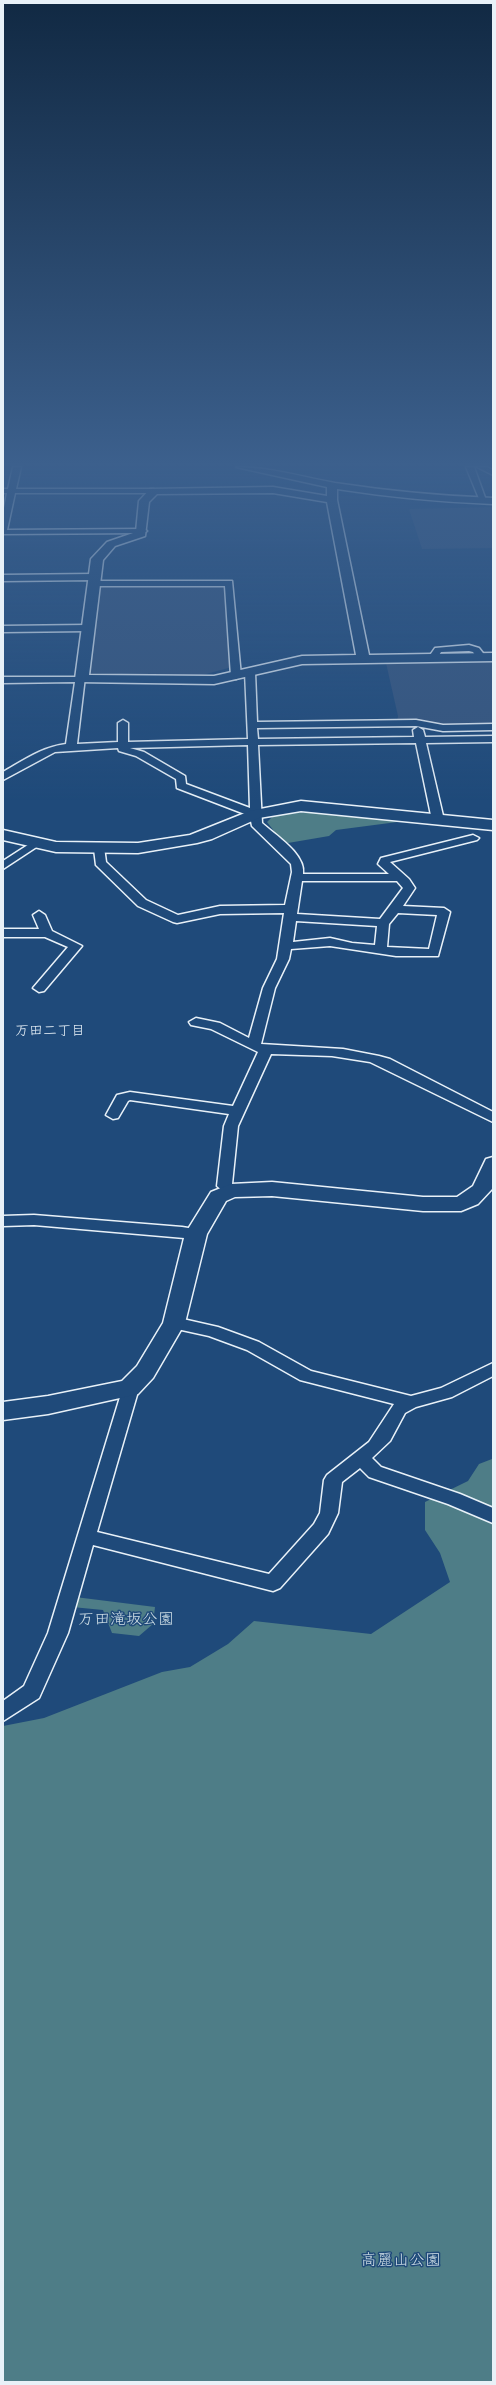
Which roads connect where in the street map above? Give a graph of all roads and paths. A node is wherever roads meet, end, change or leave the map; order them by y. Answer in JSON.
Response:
{"nodes":[{"id":1,"x":12,"y":578,"type":"edge"},
{"id":2,"x":347,"y":578,"type":"edge"},
{"id":3,"x":94,"y":581,"type":"junction"},
{"id":4,"x":87,"y":628,"type":"junction"},
{"id":5,"x":3,"y":629,"type":"edge"},
{"id":6,"x":487,"y":657,"type":"edge"},
{"id":7,"x":362,"y":659,"type":"junction"},
{"id":8,"x":250,"y":672,"type":"junction"},
{"id":9,"x":236,"y":676,"type":"junction"},
{"id":10,"x":81,"y":679,"type":"junction"},
{"id":11,"x":3,"y":680,"type":"edge"},
{"id":12,"x":123,"y":723,"type":"dead end"},
{"id":13,"x":416,"y":723,"type":"junction"},
{"id":14,"x":252,"y":725,"type":"junction"},
{"id":15,"x":493,"y":727,"type":"edge"},
{"id":16,"x":493,"y":739,"type":"edge"},
{"id":17,"x":420,"y":740,"type":"junction"},
{"id":18,"x":253,"y":742,"type":"junction"},
{"id":19,"x":122,"y":745,"type":"junction"},
{"id":20,"x":71,"y":747,"type":"junction"},
{"id":21,"x":3,"y":765,"type":"edge"},
{"id":22,"x":19,"y":766,"type":"junction"},
{"id":23,"x":3,"y":777,"type":"edge"},
{"id":24,"x":255,"y":814,"type":"junction"},
{"id":25,"x":438,"y":820,"type":"junction"},
{"id":26,"x":493,"y":825,"type":"edge"},
{"id":27,"x":3,"y":835,"type":"edge"},
{"id":28,"x":472,"y":838,"type":"dead end"},
{"id":29,"x":34,"y":844,"type":"junction"},
{"id":30,"x":100,"y":849,"type":"junction"},
{"id":31,"x":3,"y":866,"type":"edge"},
{"id":32,"x":401,"y":877,"type":"junction"},
{"id":33,"x":297,"y":878,"type":"junction"},
{"id":34,"x":394,"y":909,"type":"junction"},
{"id":35,"x":290,"y":913,"type":"junction"},
{"id":36,"x":39,"y":915,"type":"dead end"},
{"id":37,"x":383,"y":923,"type":"junction"},
{"id":38,"x":3,"y":933,"type":"edge"},
{"id":39,"x":48,"y":933,"type":"junction"},
{"id":40,"x":284,"y":946,"type":"junction"},
{"id":41,"x":381,"y":949,"type":"junction"},
{"id":42,"x":39,"y":988,"type":"dead end"},
{"id":43,"x":196,"y":1022,"type":"dead end"},
{"id":44,"x":260,"y":1048,"type":"junction"},
{"id":45,"x":237,"y":1111,"type":"junction"},
{"id":46,"x":113,"y":1115,"type":"dead end"},
{"id":47,"x":493,"y":1118,"type":"edge"},
{"id":48,"x":493,"y":1163,"type":"edge"},
{"id":49,"x":230,"y":1191,"type":"junction"},
{"id":50,"x":488,"y":1191,"type":"edge"},
{"id":51,"x":3,"y":1221,"type":"edge"},
{"id":52,"x":196,"y":1234,"type":"junction"},
{"id":53,"x":174,"y":1323,"type":"junction"},
{"id":54,"x":493,"y":1368,"type":"edge"},
{"id":55,"x":130,"y":1388,"type":"junction"},
{"id":56,"x":411,"y":1402,"type":"junction"},
{"id":57,"x":3,"y":1411,"type":"edge"},
{"id":58,"x":361,"y":1458,"type":"junction"},
{"id":59,"x":493,"y":1516,"type":"edge"},
{"id":60,"x":86,"y":1536,"type":"junction"},
{"id":61,"x":3,"y":1712,"type":"edge"}],
"edges":[{"from":1,"to":3,"type":"street"},
{"from":2,"to":7,"type":"street"},
{"from":3,"to":4,"type":"street"},
{"from":3,"to":9,"type":"street"},
{"from":4,"to":5,"type":"street"},
{"from":4,"to":10,"type":"street"},
{"from":6,"to":7,"type":"street"},
{"from":7,"to":8,"type":"street"},
{"from":8,"to":9,"type":"street"},
{"from":8,"to":14,"type":"street"},
{"from":9,"to":10,"type":"street"},
{"from":10,"to":11,"type":"street"},
{"from":10,"to":20,"type":"street"},
{"from":12,"to":19,"type":"street"},
{"from":13,"to":14,"type":"street"},
{"from":13,"to":15,"type":"street"},
{"from":13,"to":17,"type":"street"},
{"from":14,"to":18,"type":"street"},
{"from":16,"to":17,"type":"street"},
{"from":17,"to":18,"type":"street"},
{"from":17,"to":25,"type":"street"},
{"from":18,"to":19,"type":"street"},
{"from":18,"to":24,"type":"street"},
{"from":19,"to":20,"type":"street"},
{"from":19,"to":24,"type":"street"},
{"from":20,"to":22,"type":"street"},
{"from":21,"to":22,"type":"street"},
{"from":22,"to":23,"type":"street"},
{"from":24,"to":25,"type":"street"},
{"from":24,"to":30,"type":"street"},
{"from":24,"to":33,"type":"street"},
{"from":25,"to":26,"type":"street"},
{"from":27,"to":29,"type":"street"},
{"from":28,"to":32,"type":"street"},
{"from":29,"to":30,"type":"street"},
{"from":29,"to":31,"type":"street"},
{"from":30,"to":35,"type":"street"},
{"from":32,"to":33,"type":"street"},
{"from":32,"to":34,"type":"street"},
{"from":33,"to":35,"type":"street"},
{"from":34,"to":37,"type":"street"},
{"from":34,"to":41,"type":"street"},
{"from":35,"to":37,"type":"street"},
{"from":35,"to":40,"type":"street"},
{"from":36,"to":39,"type":"street"},
{"from":37,"to":41,"type":"street"},
{"from":38,"to":39,"type":"street"},
{"from":39,"to":42,"type":"street"},
{"from":40,"to":41,"type":"street"},
{"from":40,"to":44,"type":"street"},
{"from":43,"to":44,"type":"street"},
{"from":44,"to":45,"type":"street"},
{"from":44,"to":47,"type":"street"},
{"from":45,"to":46,"type":"street"},
{"from":45,"to":49,"type":"street"},
{"from":48,"to":50,"type":"street"},
{"from":49,"to":50,"type":"street"},
{"from":49,"to":52,"type":"street"},
{"from":51,"to":52,"type":"street"},
{"from":52,"to":53,"type":"street"},
{"from":53,"to":55,"type":"street"},
{"from":53,"to":56,"type":"street"},
{"from":54,"to":56,"type":"street"},
{"from":55,"to":57,"type":"street"},
{"from":55,"to":60,"type":"street"},
{"from":56,"to":58,"type":"street"},
{"from":58,"to":59,"type":"street"},
{"from":58,"to":60,"type":"street"},
{"from":60,"to":61,"type":"street"}]}
